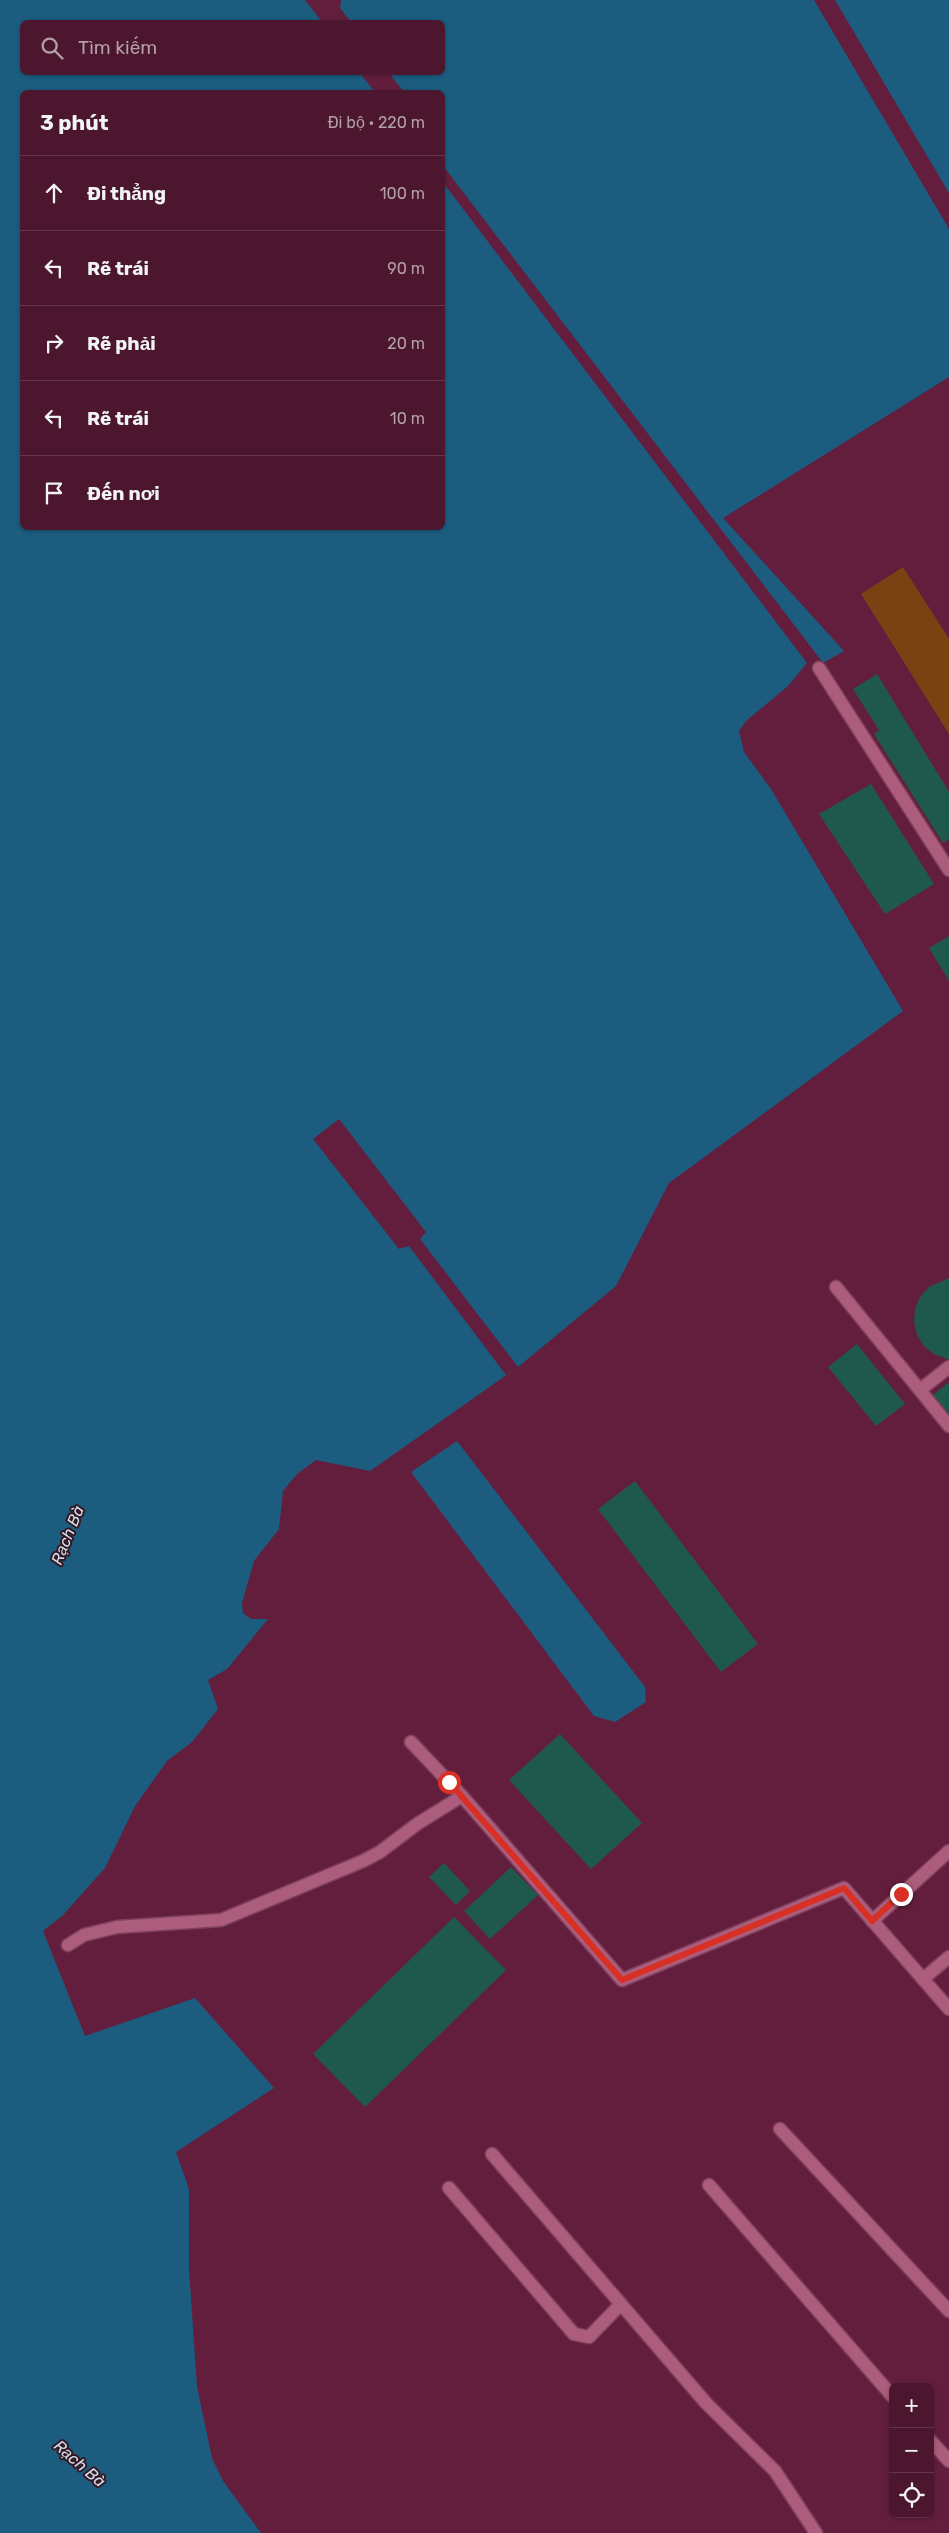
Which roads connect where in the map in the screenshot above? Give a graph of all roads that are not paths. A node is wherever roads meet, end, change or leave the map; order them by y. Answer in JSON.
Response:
{"nodes":[{"id":1,"x":820,"y":668,"type":"dead end"},
{"id":2,"x":949,"y":870,"type":"edge"},
{"id":3,"x":836,"y":1287,"type":"dead end"},
{"id":4,"x":949,"y":1367,"type":"edge"},
{"id":5,"x":920,"y":1390,"type":"junction"},
{"id":6,"x":949,"y":1426,"type":"edge"},
{"id":7,"x":411,"y":1742,"type":"dead end"},
{"id":8,"x":462,"y":1796,"type":"junction"},
{"id":9,"x":949,"y":1851,"type":"edge"},
{"id":10,"x":872,"y":1921,"type":"junction"},
{"id":11,"x":68,"y":1944,"type":"dead end"},
{"id":12,"x":949,"y":1958,"type":"edge"},
{"id":13,"x":923,"y":1979,"type":"junction"},
{"id":14,"x":949,"y":2010,"type":"edge"},
{"id":15,"x":780,"y":2129,"type":"dead end"},
{"id":16,"x":492,"y":2154,"type":"dead end"},
{"id":17,"x":710,"y":2185,"type":"dead end"},
{"id":18,"x":449,"y":2188,"type":"dead end"},
{"id":19,"x":621,"y":2304,"type":"junction"},
{"id":20,"x":949,"y":2311,"type":"edge"},
{"id":21,"x":889,"y":2393,"type":"edge"},
{"id":22,"x":934,"y":2444,"type":"edge"},
{"id":23,"x":949,"y":2461,"type":"edge"},
{"id":24,"x":816,"y":2533,"type":"edge"}],
"edges":[{"from":1,"to":2,"type":"street"},
{"from":3,"to":5,"type":"street"},
{"from":4,"to":5,"type":"street"},
{"from":5,"to":6,"type":"street"},
{"from":7,"to":8,"type":"street"},
{"from":8,"to":10,"type":"street"},
{"from":8,"to":11,"type":"street"},
{"from":9,"to":10,"type":"street"},
{"from":10,"to":13,"type":"street"},
{"from":12,"to":13,"type":"street"},
{"from":13,"to":14,"type":"street"},
{"from":15,"to":20,"type":"street"},
{"from":16,"to":19,"type":"street"},
{"from":17,"to":21,"type":"street"},
{"from":18,"to":19,"type":"street"},
{"from":19,"to":24,"type":"street"},
{"from":22,"to":23,"type":"street"}]}
